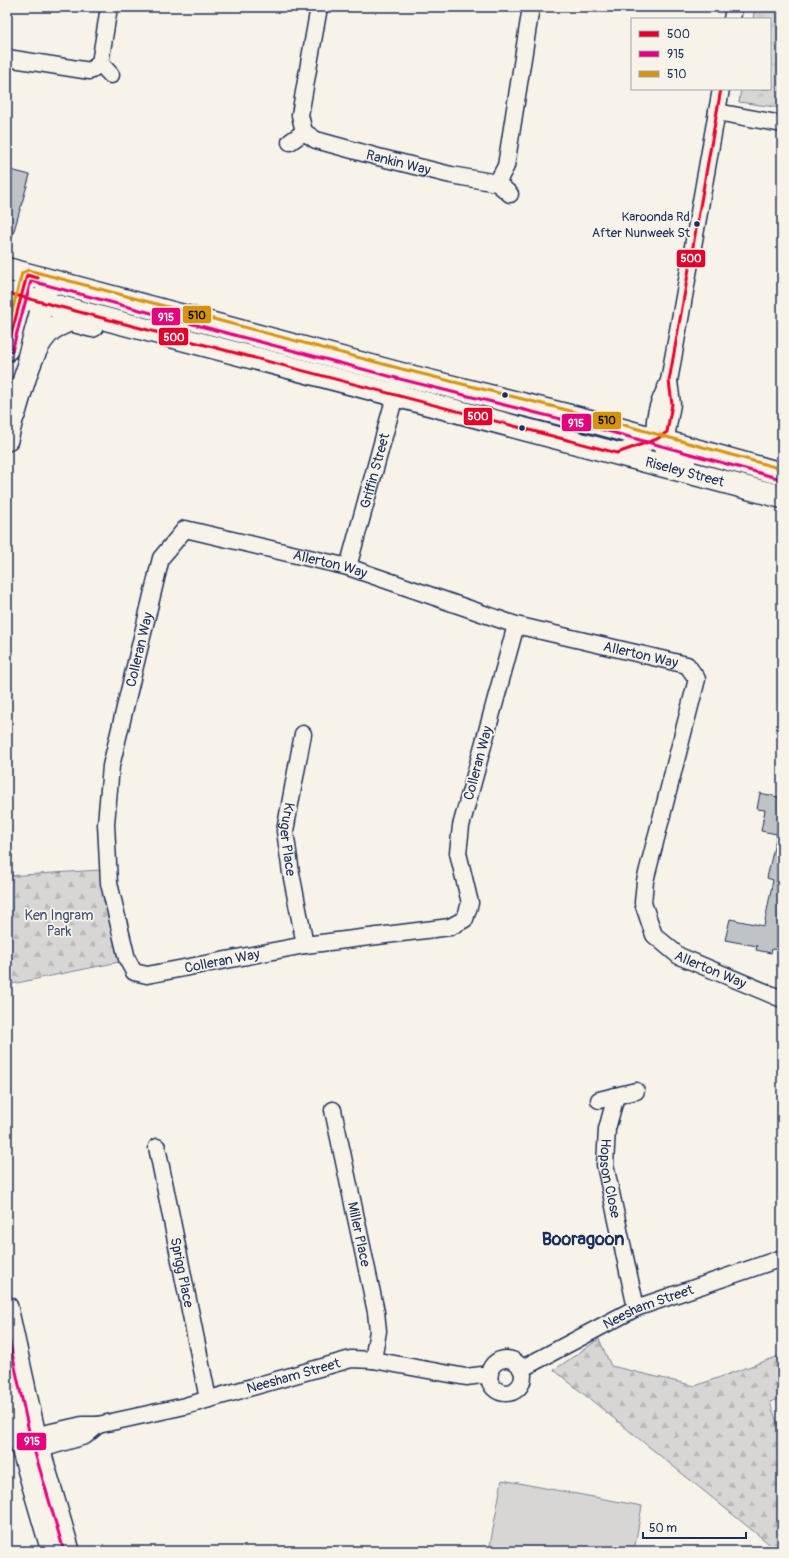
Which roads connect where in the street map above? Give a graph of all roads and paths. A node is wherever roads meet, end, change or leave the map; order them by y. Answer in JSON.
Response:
{"nodes":[{"id":1,"x":109,"y":7,"type":"edge"},
{"id":2,"x":319,"y":7,"type":"edge"},
{"id":3,"x":531,"y":7,"type":"edge"},
{"id":4,"x":734,"y":7,"type":"edge"},
{"id":5,"x":732,"y":18,"type":"edge"},
{"id":6,"x":7,"y":58,"type":"edge"},
{"id":7,"x":100,"y":64,"type":"junction"},
{"id":8,"x":111,"y":75,"type":"dead end"},
{"id":9,"x":721,"y":90,"type":"edge"},
{"id":10,"x":717,"y":112,"type":"junction"},
{"id":11,"x":782,"y":124,"type":"edge"},
{"id":12,"x":304,"y":132,"type":"junction"},
{"id":13,"x":290,"y":142,"type":"dead end"},
{"id":14,"x":497,"y":183,"type":"junction"},
{"id":15,"x":510,"y":194,"type":"dead end"},
{"id":16,"x":17,"y":272,"type":"edge"},
{"id":17,"x":49,"y":281,"type":"junction"},
{"id":18,"x":14,"y":295,"type":"edge"},
{"id":19,"x":43,"y":302,"type":"junction"},
{"id":20,"x":183,"y":339,"type":"junction"},
{"id":21,"x":7,"y":350,"type":"edge"},
{"id":22,"x":398,"y":384,"type":"junction"},
{"id":23,"x":14,"y":414,"type":"junction"},
{"id":24,"x":657,"y":439,"type":"junction"},
{"id":25,"x":7,"y":440,"type":"edge"},
{"id":26,"x":617,"y":453,"type":"junction"},
{"id":27,"x":782,"y":474,"type":"edge"},
{"id":28,"x":725,"y":483,"type":"junction"},
{"id":29,"x":782,"y":498,"type":"edge"},
{"id":30,"x":185,"y":529,"type":"joint"},
{"id":31,"x":348,"y":567,"type":"junction"},
{"id":32,"x":516,"y":625,"type":"junction"},
{"id":33,"x":303,"y":734,"type":"dead end"},
{"id":34,"x":305,"y":945,"type":"junction"},
{"id":35,"x":782,"y":999,"type":"edge"},
{"id":36,"x":636,"y":1091,"type":"dead end"},
{"id":37,"x":616,"y":1096,"type":"junction"},
{"id":38,"x":599,"y":1100,"type":"dead end"},
{"id":39,"x":333,"y":1110,"type":"dead end"},
{"id":40,"x":157,"y":1147,"type":"dead end"},
{"id":41,"x":782,"y":1258,"type":"edge"},
{"id":42,"x":636,"y":1308,"type":"junction"},
{"id":43,"x":8,"y":1313,"type":"edge"},
{"id":44,"x":373,"y":1360,"type":"junction"},
{"id":45,"x":522,"y":1369,"type":"junction"},
{"id":46,"x":490,"y":1374,"type":"junction"},
{"id":47,"x":7,"y":1397,"type":"edge"},
{"id":48,"x":208,"y":1399,"type":"junction"},
{"id":49,"x":29,"y":1445,"type":"junction"},
{"id":50,"x":52,"y":1551,"type":"edge"},
{"id":51,"x":69,"y":1551,"type":"edge"}],
"edges":[{"from":1,"to":7,"type":"street"},
{"from":2,"to":12,"type":"street"},
{"from":3,"to":14,"type":"street"},
{"from":4,"to":5,"type":"street"},
{"from":6,"to":7,"type":"street"},
{"from":7,"to":8,"type":"street"},
{"from":9,"to":10,"type":"street"},
{"from":10,"to":11,"type":"street"},
{"from":10,"to":24,"type":"street"},
{"from":12,"to":13,"type":"street"},
{"from":12,"to":14,"type":"street","name":"Rankin Way"},
{"from":14,"to":15,"type":"street"},
{"from":16,"to":17,"type":"highway","name":"Riseley Street"},
{"from":16,"to":18,"type":"main road"},
{"from":17,"to":19,"type":"main road"},
{"from":17,"to":22,"type":"highway","name":"Riseley Street"},
{"from":18,"to":19,"type":"highway","name":"Riseley Street"},
{"from":18,"to":21,"type":"main road"},
{"from":19,"to":20,"type":"highway","name":"Riseley Street"},
{"from":19,"to":23,"type":"main road"},
{"from":20,"to":22,"type":"highway","name":"Riseley Street"},
{"from":20,"to":23,"type":"highway"},
{"from":22,"to":24,"type":"highway","name":"Riseley Street"},
{"from":22,"to":26,"type":"highway","name":"Riseley Street"},
{"from":22,"to":31,"type":"street","name":"Griffin Street"},
{"from":23,"to":25,"type":"main road"},
{"from":24,"to":26,"type":"street"},
{"from":24,"to":27,"type":"highway","name":"Riseley Street"},
{"from":24,"to":28,"type":"street"},
{"from":26,"to":28,"type":"highway","name":"Riseley Street"},
{"from":28,"to":29,"type":"highway","name":"Riseley Street"},
{"from":30,"to":31,"type":"street","name":"Allerton Way"},
{"from":30,"to":34,"type":"street","name":"Colleran Way"},
{"from":31,"to":32,"type":"street","name":"Allerton Way"},
{"from":32,"to":34,"type":"street","name":"Colleran Way"},
{"from":32,"to":35,"type":"street","name":"Allerton Way"},
{"from":33,"to":34,"type":"street","name":"Kruger Place"},
{"from":36,"to":37,"type":"street"},
{"from":37,"to":38,"type":"street"},
{"from":37,"to":42,"type":"street","name":"Hopson Close"},
{"from":39,"to":44,"type":"street","name":"Miller Place"},
{"from":40,"to":48,"type":"street","name":"Sprigg Place"},
{"from":41,"to":42,"type":"street","name":"Neesham Street"},
{"from":42,"to":45,"type":"street","name":"Neesham Street"},
{"from":43,"to":49,"type":"main road"},
{"from":44,"to":46,"type":"street","name":"Neesham Street"},
{"from":44,"to":48,"type":"street","name":"Neesham Street"},
{"from":45,"to":46,"type":"street"},
{"from":45,"to":46,"type":"street"},
{"from":47,"to":49,"type":"main road"},
{"from":48,"to":49,"type":"street","name":"Neesham Street"},
{"from":49,"to":50,"type":"main road"},
{"from":49,"to":51,"type":"main road"}]}
